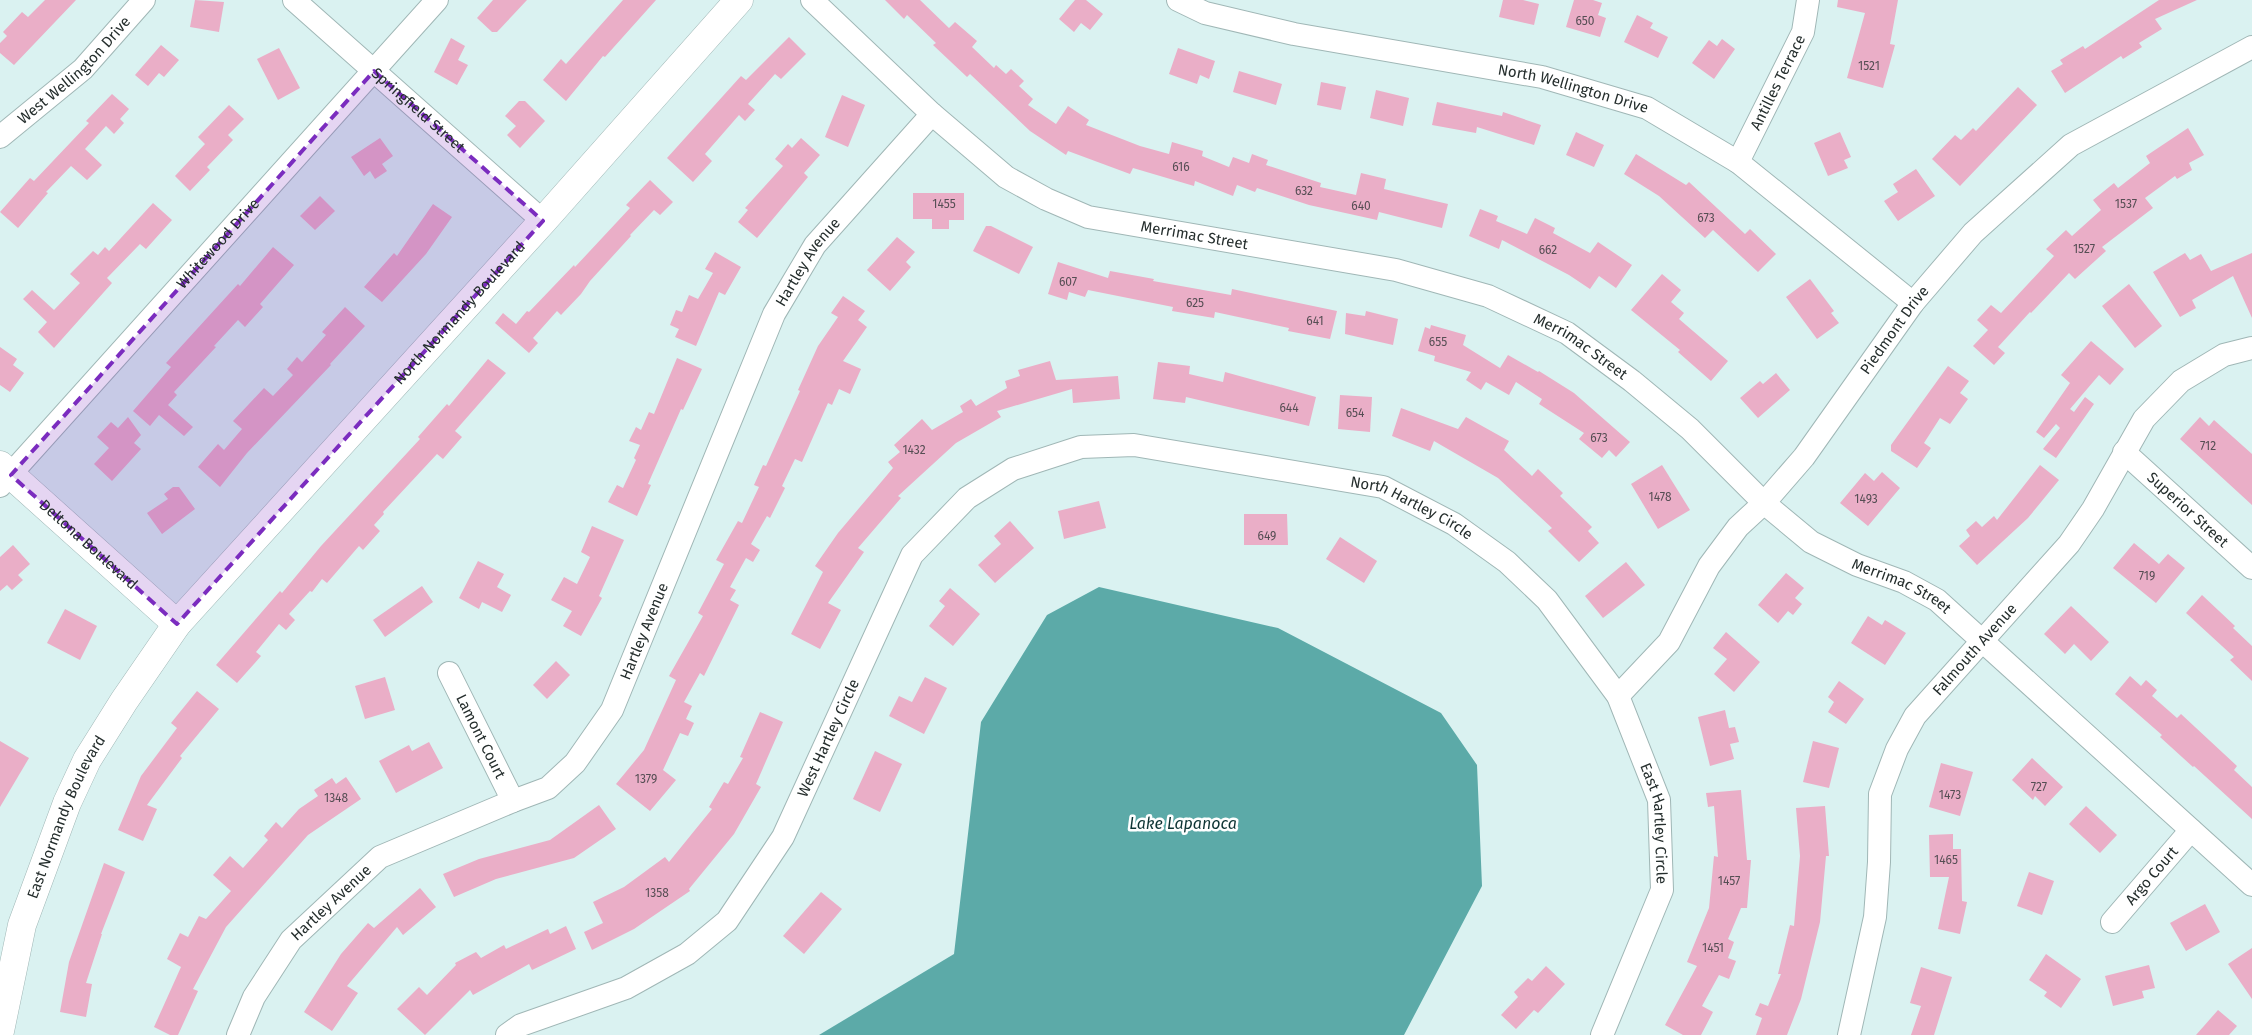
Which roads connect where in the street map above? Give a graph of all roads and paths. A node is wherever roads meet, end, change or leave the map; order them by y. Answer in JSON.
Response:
{"nodes":[{"id":1,"x":144,"y":0,"type":"edge"},
{"id":2,"x":294,"y":0,"type":"edge"},
{"id":3,"x":436,"y":0,"type":"edge"},
{"id":4,"x":740,"y":0,"type":"edge"},
{"id":5,"x":812,"y":0,"type":"edge"},
{"id":6,"x":1178,"y":0,"type":"edge"},
{"id":7,"x":1808,"y":0,"type":"edge"},
{"id":8,"x":2252,"y":46,"type":"edge"},
{"id":9,"x":374,"y":71,"type":"junction"},
{"id":10,"x":932,"y":114,"type":"junction"},
{"id":11,"x":0,"y":137,"type":"edge"},
{"id":12,"x":1738,"y":162,"type":"junction"},
{"id":13,"x":543,"y":221,"type":"junction"},
{"id":14,"x":1913,"y":303,"type":"junction"},
{"id":15,"x":2252,"y":348,"type":"edge"},
{"id":16,"x":1134,"y":445,"type":"joint"},
{"id":17,"x":2124,"y":452,"type":"junction"},
{"id":18,"x":4,"y":475,"type":"edge"},
{"id":19,"x":1764,"y":503,"type":"junction"},
{"id":20,"x":2252,"y":568,"type":"edge"},
{"id":21,"x":177,"y":624,"type":"junction"},
{"id":22,"x":1983,"y":640,"type":"junction"},
{"id":23,"x":449,"y":673,"type":"dead end"},
{"id":24,"x":1618,"y":696,"type":"junction"},
{"id":25,"x":513,"y":801,"type":"junction"},
{"id":26,"x":2192,"y":830,"type":"junction"},
{"id":27,"x":2252,"y":885,"type":"edge"},
{"id":28,"x":2112,"y":922,"type":"dead end"},
{"id":29,"x":0,"y":1031,"type":"edge"},
{"id":30,"x":238,"y":1035,"type":"edge"},
{"id":31,"x":507,"y":1035,"type":"edge"},
{"id":32,"x":1602,"y":1035,"type":"edge"},
{"id":33,"x":1849,"y":1035,"type":"edge"}],
"edges":[{"from":1,"to":11,"type":"street","name":"West Wellington Drive"},
{"from":2,"to":9,"type":"street","name":"Springfield Street"},
{"from":3,"to":9,"type":"street","name":"Whitewood Drive"},
{"from":4,"to":13,"type":"street","name":"North Normandy Boulevard"},
{"from":5,"to":10,"type":"street","name":"Merrimac Street"},
{"from":6,"to":12,"type":"street","name":"North Wellington Drive"},
{"from":7,"to":12,"type":"street","name":"Antilles Terrace"},
{"from":8,"to":14,"type":"street","name":"Piedmont Drive"},
{"from":9,"to":13,"type":"street","name":"Springfield Street"},
{"from":9,"to":18,"type":"street","name":"Whitewood Drive"},
{"from":10,"to":19,"type":"street","name":"Merrimac Street"},
{"from":10,"to":25,"type":"street","name":"Hartley Avenue"},
{"from":12,"to":14,"type":"street","name":"North Wellington Drive"},
{"from":13,"to":21,"type":"street","name":"North Normandy Boulevard"},
{"from":14,"to":19,"type":"street","name":"Piedmont Drive"},
{"from":15,"to":17,"type":"street","name":"Falmouth Avenue"},
{"from":16,"to":24,"type":"street","name":"North Hartley Circle"},
{"from":16,"to":31,"type":"street","name":"West Hartley Circle"},
{"from":17,"to":20,"type":"street","name":"Superior Street"},
{"from":17,"to":22,"type":"street","name":"Falmouth Avenue"},
{"from":18,"to":21,"type":"street","name":"Deltona Boulevard"},
{"from":19,"to":22,"type":"street","name":"Merrimac Street"},
{"from":19,"to":24,"type":"street","name":"Piedmont Drive"},
{"from":21,"to":29,"type":"street","name":"East Normandy Boulevard"},
{"from":22,"to":26,"type":"street","name":"Merrimac Street"},
{"from":22,"to":33,"type":"street","name":"Falmouth Avenue"},
{"from":23,"to":25,"type":"street","name":"Lamont Court"},
{"from":24,"to":32,"type":"street","name":"East Hartley Circle"},
{"from":25,"to":30,"type":"street","name":"Hartley Avenue"},
{"from":26,"to":27,"type":"street","name":"Merrimac Street"},
{"from":26,"to":28,"type":"street","name":"Argo Court"}]}
